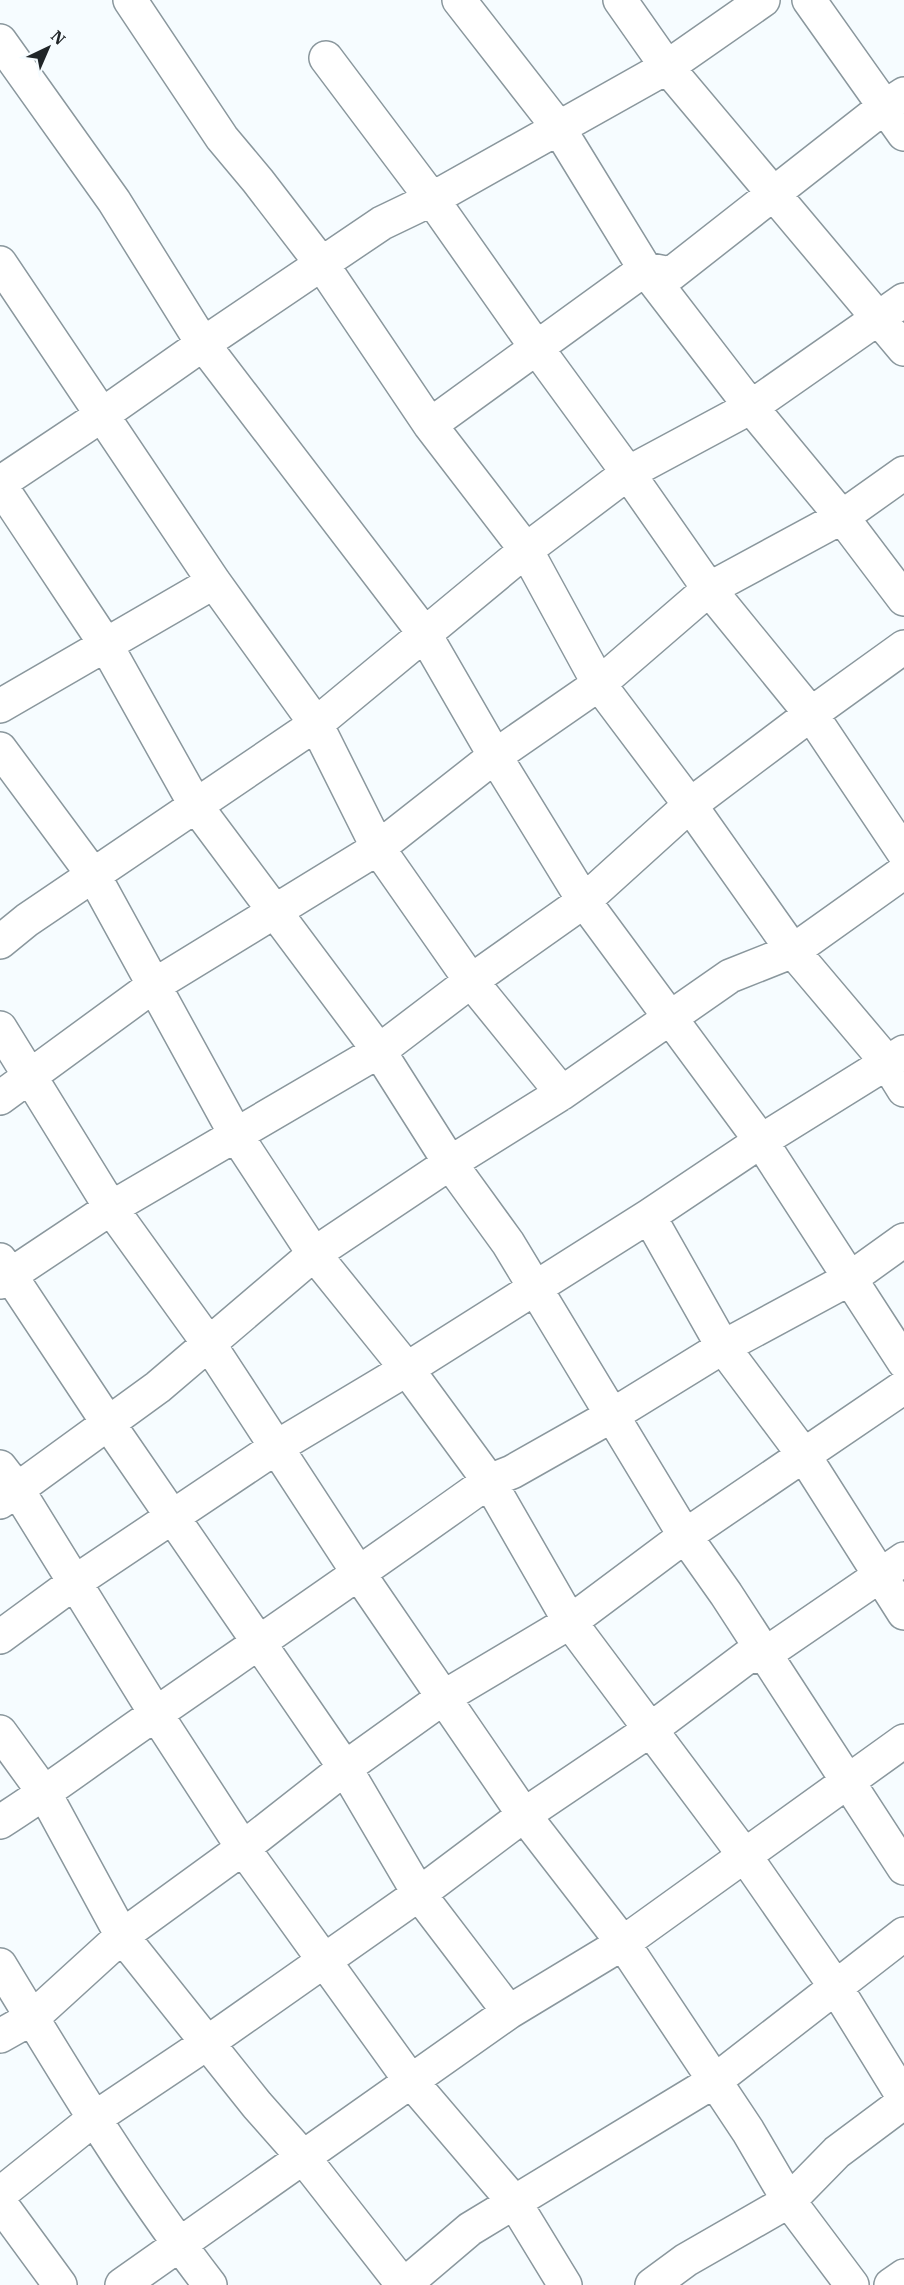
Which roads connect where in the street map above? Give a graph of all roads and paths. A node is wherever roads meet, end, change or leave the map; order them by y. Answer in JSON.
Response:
{"nodes":[{"id":1,"x":130,"y":0,"type":"edge"},
{"id":2,"x":459,"y":0,"type":"edge"},
{"id":3,"x":620,"y":0,"type":"edge"},
{"id":4,"x":763,"y":0,"type":"edge"},
{"id":5,"x":809,"y":0,"type":"edge"},
{"id":6,"x":0,"y":41,"type":"edge"},
{"id":7,"x":326,"y":58,"type":"dead end"},
{"id":8,"x":667,"y":67,"type":"junction"},
{"id":9,"x":894,"y":101,"type":"edge"},
{"id":10,"x":558,"y":127,"type":"junction"},
{"id":11,"x":904,"y":134,"type":"edge"},
{"id":12,"x":774,"y":192,"type":"junction"},
{"id":13,"x":432,"y":199,"type":"junction"},
{"id":14,"x":321,"y":263,"type":"junction"},
{"id":15,"x":645,"y":269,"type":"junction"},
{"id":16,"x":6,"y":284,"type":"edge"},
{"id":17,"x":892,"y":308,"type":"edge"},
{"id":18,"x":203,"y":344,"type":"junction"},
{"id":19,"x":536,"y":347,"type":"junction"},
{"id":20,"x":904,"y":349,"type":"edge"},
{"id":21,"x":751,"y":407,"type":"junction"},
{"id":22,"x":102,"y":415,"type":"junction"},
{"id":23,"x":430,"y":425,"type":"junction"},
{"id":24,"x":628,"y":473,"type":"junction"},
{"id":25,"x":904,"y":473,"type":"edge"},
{"id":26,"x":0,"y":484,"type":"edge"},
{"id":27,"x":842,"y":517,"type":"junction"},
{"id":28,"x":526,"y":550,"type":"junction"},
{"id":29,"x":214,"y":582,"type":"junction"},
{"id":30,"x":709,"y":589,"type":"junction"},
{"id":31,"x":904,"y":599,"type":"edge"},
{"id":32,"x":424,"y":633,"type":"junction"},
{"id":33,"x":106,"y":645,"type":"junction"},
{"id":34,"x":904,"y":647,"type":"edge"},
{"id":35,"x":599,"y":684,"type":"junction"},
{"id":36,"x":0,"y":706,"type":"edge"},
{"id":37,"x":811,"y":714,"type":"junction"},
{"id":38,"x":316,"y":724,"type":"junction"},
{"id":39,"x":0,"y":749,"type":"edge"},
{"id":40,"x":495,"y":756,"type":"junction"},
{"id":41,"x":690,"y":805,"type":"junction"},
{"id":42,"x":196,"y":806,"type":"junction"},
{"id":43,"x":378,"y":848,"type":"junction"},
{"id":44,"x":904,"y":854,"type":"edge"},
{"id":45,"x":904,"y":872,"type":"edge"},
{"id":46,"x":94,"y":876,"type":"junction"},
{"id":47,"x":584,"y":901,"type":"junction"},
{"id":48,"x":273,"y":911,"type":"junction"},
{"id":49,"x":0,"y":942,"type":"edge"},
{"id":50,"x":793,"y":951,"type":"junction"},
{"id":51,"x":471,"y":981,"type":"junction"},
{"id":52,"x":153,"y":986,"type":"junction"},
{"id":53,"x":671,"y":1018,"type":"junction"},
{"id":54,"x":0,"y":1028,"type":"edge"},
{"id":55,"x":379,"y":1051,"type":"junction"},
{"id":56,"x":895,"y":1057,"type":"edge"},
{"id":57,"x":29,"y":1076,"type":"junction"},
{"id":58,"x":904,"y":1090,"type":"edge"},
{"id":59,"x":562,"y":1093,"type":"junction"},
{"id":60,"x":0,"y":1098,"type":"edge"},
{"id":61,"x":236,"y":1135,"type":"junction"},
{"id":62,"x":760,"y":1141,"type":"junction"},
{"id":63,"x":450,"y":1163,"type":"junction"},
{"id":64,"x":111,"y":1208,"type":"junction"},
{"id":65,"x":649,"y":1215,"type":"junction"},
{"id":66,"x":904,"y":1240,"type":"edge"},
{"id":67,"x":314,"y":1254,"type":"junction"},
{"id":68,"x":4,"y":1272,"type":"edge"},
{"id":69,"x":851,"y":1278,"type":"junction"},
{"id":70,"x":534,"y":1288,"type":"junction"},
{"id":71,"x":209,"y":1344,"type":"junction"},
{"id":72,"x":723,"y":1347,"type":"junction"},
{"id":73,"x":904,"y":1362,"type":"edge"},
{"id":74,"x":407,"y":1369,"type":"junction"},
{"id":75,"x":904,"y":1387,"type":"edge"},
{"id":76,"x":611,"y":1416,"type":"junction"},
{"id":77,"x":108,"y":1423,"type":"junction"},
{"id":78,"x":275,"y":1448,"type":"junction"},
{"id":79,"x":803,"y":1455,"type":"junction"},
{"id":80,"x":489,"y":1481,"type":"junction"},
{"id":81,"x":6,"y":1486,"type":"edge"},
{"id":82,"x":172,"y":1515,"type":"junction"},
{"id":83,"x":685,"y":1536,"type":"junction"},
{"id":84,"x":892,"y":1567,"type":"edge"},
{"id":85,"x":359,"y":1574,"type":"junction"},
{"id":86,"x":75,"y":1582,"type":"junction"},
{"id":87,"x":904,"y":1613,"type":"edge"},
{"id":88,"x":570,"y":1622,"type":"junction"},
{"id":89,"x":0,"y":1637,"type":"edge"},
{"id":90,"x":260,"y":1643,"type":"junction"},
{"id":91,"x":764,"y":1655,"type":"junction"},
{"id":92,"x":444,"y":1697,"type":"junction"},
{"id":93,"x":156,"y":1714,"type":"junction"},
{"id":94,"x":650,"y":1730,"type":"junction"},
{"id":95,"x":0,"y":1732,"type":"edge"},
{"id":96,"x":904,"y":1741,"type":"edge"},
{"id":97,"x":345,"y":1768,"type":"junction"},
{"id":98,"x":847,"y":1782,"type":"junction"},
{"id":99,"x":45,"y":1794,"type":"junction"},
{"id":100,"x":524,"y":1815,"type":"junction"},
{"id":101,"x":0,"y":1822,"type":"edge"},
{"id":102,"x":243,"y":1848,"type":"junction"},
{"id":103,"x":745,"y":1856,"type":"junction"},
{"id":104,"x":904,"y":1868,"type":"edge"},
{"id":105,"x":419,"y":1894,"type":"junction"},
{"id":106,"x":904,"y":1934,"type":"edge"},
{"id":107,"x":122,"y":1936,"type":"junction"},
{"id":108,"x":623,"y":1943,"type":"junction"},
{"id":109,"x":324,"y":1959,"type":"junction"},
{"id":110,"x":0,"y":1965,"type":"edge"},
{"id":111,"x":835,"y":1986,"type":"junction"},
{"id":112,"x":509,"y":2012,"type":"junction"},
{"id":113,"x":32,"y":2018,"type":"junction"},
{"id":114,"x":0,"y":2036,"type":"edge"},
{"id":115,"x":207,"y":2043,"type":"junction"},
{"id":116,"x":410,"y":2080,"type":"junction"},
{"id":117,"x":716,"y":2080,"type":"junction"},
{"id":118,"x":904,"y":2100,"type":"edge"},
{"id":119,"x":95,"y":2118,"type":"junction"},
{"id":120,"x":303,"y":2157,"type":"junction"},
{"id":121,"x":0,"y":2193,"type":"edge"},
{"id":122,"x":789,"y":2201,"type":"junction"},
{"id":123,"x":0,"y":2203,"type":"edge"},
{"id":124,"x":514,"y":2203,"type":"junction"},
{"id":125,"x":178,"y":2244,"type":"junction"},
{"id":126,"x":904,"y":2276,"type":"edge"},
{"id":127,"x":60,"y":2285,"type":"edge"},
{"id":128,"x":122,"y":2285,"type":"edge"},
{"id":129,"x":210,"y":2285,"type":"edge"},
{"id":130,"x":403,"y":2285,"type":"edge"},
{"id":131,"x":565,"y":2285,"type":"edge"},
{"id":132,"x":652,"y":2285,"type":"edge"},
{"id":133,"x":852,"y":2285,"type":"edge"},
{"id":134,"x":891,"y":2285,"type":"edge"}],
"edges":[{"from":1,"to":14,"type":"street"},
{"from":2,"to":10,"type":"street"},
{"from":3,"to":8,"type":"street"},
{"from":4,"to":8,"type":"street"},
{"from":5,"to":9,"type":"street"},
{"from":6,"to":18,"type":"street"},
{"from":7,"to":13,"type":"street"},
{"from":8,"to":10,"type":"street"},
{"from":8,"to":12,"type":"street"},
{"from":9,"to":11,"type":"street"},
{"from":9,"to":12,"type":"street"},
{"from":10,"to":13,"type":"street"},
{"from":10,"to":15,"type":"street"},
{"from":12,"to":15,"type":"street"},
{"from":12,"to":17,"type":"street"},
{"from":13,"to":14,"type":"street"},
{"from":13,"to":19,"type":"street"},
{"from":14,"to":18,"type":"street"},
{"from":14,"to":23,"type":"street"},
{"from":15,"to":19,"type":"street"},
{"from":15,"to":21,"type":"street"},
{"from":16,"to":22,"type":"street"},
{"from":17,"to":20,"type":"street"},
{"from":17,"to":21,"type":"street"},
{"from":18,"to":22,"type":"street"},
{"from":18,"to":32,"type":"street"},
{"from":19,"to":23,"type":"street"},
{"from":19,"to":24,"type":"street"},
{"from":21,"to":24,"type":"street"},
{"from":21,"to":27,"type":"street"},
{"from":22,"to":26,"type":"street"},
{"from":22,"to":29,"type":"street"},
{"from":23,"to":28,"type":"street"},
{"from":24,"to":28,"type":"street"},
{"from":24,"to":30,"type":"street"},
{"from":25,"to":27,"type":"street"},
{"from":26,"to":33,"type":"street"},
{"from":27,"to":30,"type":"street"},
{"from":27,"to":31,"type":"street"},
{"from":28,"to":32,"type":"street"},
{"from":28,"to":35,"type":"street"},
{"from":29,"to":33,"type":"street"},
{"from":29,"to":38,"type":"street"},
{"from":30,"to":35,"type":"street"},
{"from":30,"to":37,"type":"street"},
{"from":32,"to":38,"type":"street"},
{"from":32,"to":40,"type":"street"},
{"from":33,"to":36,"type":"street"},
{"from":33,"to":42,"type":"street"},
{"from":34,"to":37,"type":"street"},
{"from":35,"to":40,"type":"street"},
{"from":35,"to":41,"type":"street"},
{"from":37,"to":41,"type":"street"},
{"from":37,"to":44,"type":"street"},
{"from":38,"to":42,"type":"street"},
{"from":38,"to":43,"type":"street"},
{"from":39,"to":46,"type":"street"},
{"from":40,"to":43,"type":"street"},
{"from":40,"to":47,"type":"street"},
{"from":41,"to":47,"type":"street"},
{"from":41,"to":50,"type":"street"},
{"from":42,"to":46,"type":"street"},
{"from":42,"to":48,"type":"street"},
{"from":43,"to":48,"type":"street"},
{"from":43,"to":51,"type":"street"},
{"from":45,"to":50,"type":"street"},
{"from":46,"to":49,"type":"street"},
{"from":46,"to":52,"type":"street"},
{"from":47,"to":51,"type":"street"},
{"from":47,"to":53,"type":"street"},
{"from":48,"to":52,"type":"street"},
{"from":48,"to":55,"type":"street"},
{"from":50,"to":53,"type":"street"},
{"from":50,"to":56,"type":"street"},
{"from":51,"to":55,"type":"street"},
{"from":51,"to":59,"type":"street"},
{"from":52,"to":57,"type":"street"},
{"from":52,"to":61,"type":"street"},
{"from":53,"to":59,"type":"street"},
{"from":53,"to":62,"type":"street"},
{"from":54,"to":57,"type":"street"},
{"from":55,"to":61,"type":"street"},
{"from":55,"to":63,"type":"street"},
{"from":56,"to":58,"type":"street"},
{"from":56,"to":62,"type":"street"},
{"from":57,"to":60,"type":"street"},
{"from":57,"to":64,"type":"street"},
{"from":59,"to":63,"type":"street"},
{"from":61,"to":64,"type":"street"},
{"from":61,"to":67,"type":"street"},
{"from":62,"to":65,"type":"street"},
{"from":62,"to":69,"type":"street"},
{"from":63,"to":67,"type":"street"},
{"from":63,"to":70,"type":"street"},
{"from":64,"to":68,"type":"street"},
{"from":64,"to":71,"type":"street"},
{"from":65,"to":70,"type":"street"},
{"from":65,"to":72,"type":"street"},
{"from":66,"to":69,"type":"street"},
{"from":67,"to":71,"type":"street"},
{"from":67,"to":74,"type":"street"},
{"from":68,"to":77,"type":"street"},
{"from":69,"to":72,"type":"street"},
{"from":69,"to":73,"type":"street"},
{"from":70,"to":74,"type":"street"},
{"from":70,"to":76,"type":"street"},
{"from":71,"to":77,"type":"street"},
{"from":71,"to":78,"type":"street"},
{"from":72,"to":76,"type":"street"},
{"from":72,"to":79,"type":"street"},
{"from":74,"to":78,"type":"street"},
{"from":74,"to":80,"type":"street"},
{"from":75,"to":79,"type":"street"},
{"from":76,"to":80,"type":"street"},
{"from":76,"to":83,"type":"street"},
{"from":77,"to":81,"type":"street"},
{"from":77,"to":82,"type":"street"},
{"from":78,"to":82,"type":"street"},
{"from":78,"to":85,"type":"street"},
{"from":79,"to":83,"type":"street"},
{"from":79,"to":84,"type":"street"},
{"from":80,"to":85,"type":"street"},
{"from":80,"to":88,"type":"street"},
{"from":81,"to":86,"type":"street"},
{"from":82,"to":86,"type":"street"},
{"from":82,"to":90,"type":"street"},
{"from":83,"to":88,"type":"street"},
{"from":83,"to":91,"type":"street"},
{"from":84,"to":87,"type":"street"},
{"from":84,"to":91,"type":"street"},
{"from":85,"to":90,"type":"street"},
{"from":85,"to":92,"type":"street"},
{"from":86,"to":89,"type":"street"},
{"from":86,"to":93,"type":"street"},
{"from":88,"to":92,"type":"street"},
{"from":88,"to":94,"type":"street"},
{"from":90,"to":93,"type":"street"},
{"from":90,"to":97,"type":"street"},
{"from":91,"to":94,"type":"street"},
{"from":91,"to":98,"type":"street"},
{"from":92,"to":97,"type":"street"},
{"from":92,"to":100,"type":"street"},
{"from":93,"to":99,"type":"street"},
{"from":93,"to":102,"type":"street"},
{"from":94,"to":100,"type":"street"},
{"from":94,"to":103,"type":"street"},
{"from":95,"to":99,"type":"street"},
{"from":96,"to":98,"type":"street"},
{"from":97,"to":102,"type":"street"},
{"from":97,"to":105,"type":"street"},
{"from":98,"to":103,"type":"street"},
{"from":98,"to":104,"type":"street"},
{"from":99,"to":101,"type":"street"},
{"from":99,"to":107,"type":"street"},
{"from":100,"to":105,"type":"street"},
{"from":100,"to":108,"type":"street"},
{"from":102,"to":107,"type":"street"},
{"from":102,"to":109,"type":"street"},
{"from":103,"to":108,"type":"street"},
{"from":103,"to":111,"type":"street"},
{"from":105,"to":109,"type":"street"},
{"from":105,"to":112,"type":"street"},
{"from":106,"to":111,"type":"street"},
{"from":107,"to":113,"type":"street"},
{"from":107,"to":115,"type":"street"},
{"from":108,"to":112,"type":"street"},
{"from":108,"to":117,"type":"street"},
{"from":109,"to":115,"type":"street"},
{"from":109,"to":116,"type":"street"},
{"from":110,"to":113,"type":"street"},
{"from":111,"to":117,"type":"street"},
{"from":111,"to":118,"type":"street"},
{"from":112,"to":116,"type":"street"},
{"from":113,"to":114,"type":"street"},
{"from":113,"to":119,"type":"street"},
{"from":115,"to":119,"type":"street"},
{"from":115,"to":120,"type":"street"},
{"from":116,"to":120,"type":"street"},
{"from":116,"to":124,"type":"street"},
{"from":117,"to":122,"type":"street"},
{"from":117,"to":124,"type":"street"},
{"from":118,"to":122,"type":"street"},
{"from":119,"to":121,"type":"street"},
{"from":119,"to":125,"type":"street"},
{"from":120,"to":125,"type":"street"},
{"from":120,"to":130,"type":"street"},
{"from":122,"to":132,"type":"street"},
{"from":122,"to":133,"type":"street"},
{"from":123,"to":127,"type":"street"},
{"from":124,"to":130,"type":"street"},
{"from":124,"to":131,"type":"street"},
{"from":125,"to":128,"type":"street"},
{"from":125,"to":129,"type":"street"},
{"from":126,"to":134,"type":"street"}]}
